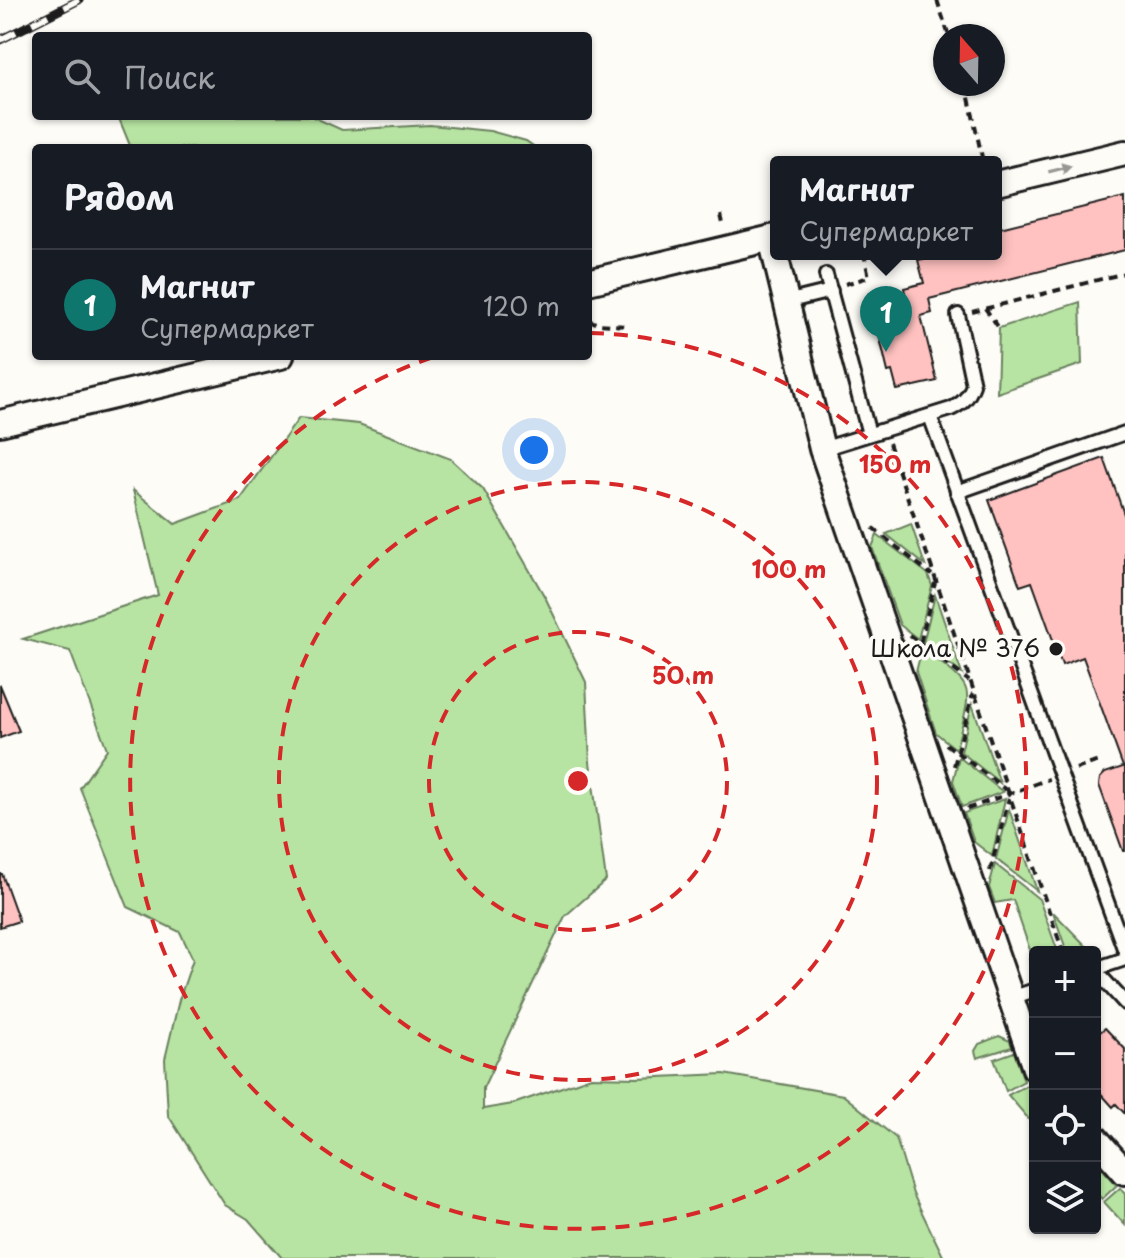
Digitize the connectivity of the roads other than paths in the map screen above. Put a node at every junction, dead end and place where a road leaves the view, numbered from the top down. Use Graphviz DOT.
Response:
graph roads {
  1 [pos="1125,153"];
  2 [pos="1002,183"];
  3 [pos="770,239"];
  4 [pos="778,260"];
  5 [pos="826,275"];
  6 [pos="592,281"];
  7 [pos="831,291"];
  8 [pos="786,302"];
  9 [pos="958,315"];
  10 [pos="264,360"];
  11 [pos="930,416"];
  12 [pos="0,423"];
  13 [pos="1125,433"];
  14 [pos="869,434"];
  15 [pos="822,449"];
  16 [pos="957,492"];
  17 [pos="1125,951"];
  18 [pos="1125,959"];
  19 [pos="1101,967"];
  20 [pos="1101,976"];
  21 [pos="1029,992"];
  22 [pos="1011,998"];
  23 [pos="1125,1003"];
  24 [pos="1029,1050"];
  25 [pos="1101,1145"];
  26 [pos="1125,1172"];
  2 -- 1 [label="street, one-way"];
  3 -- 6 [label="street"];
  4 -- 8 [label="street"];
  5 -- 7 [label="lane"];
  7 -- 8 [label="lane"];
  7 -- 14 [label="lane"];
  8 -- 15 [label="street"];
  9 -- 11 [label="lane"];
  10 -- 12 [label="street"];
  11 -- 14 [label="lane"];
  11 -- 16 [label="lane"];
  13 -- 16 [label="lane"];
  14 -- 15 [label="lane"];
  15 -- 22 [label="street"];
  16 -- 17 [label="lane"];
  18 -- 19 [label="lane"];
  20 -- 23 [label="lane"];
  21 -- 22 [label="lane"];
  22 -- 24 [label="street"];
  25 -- 26 [label="street"];
}
